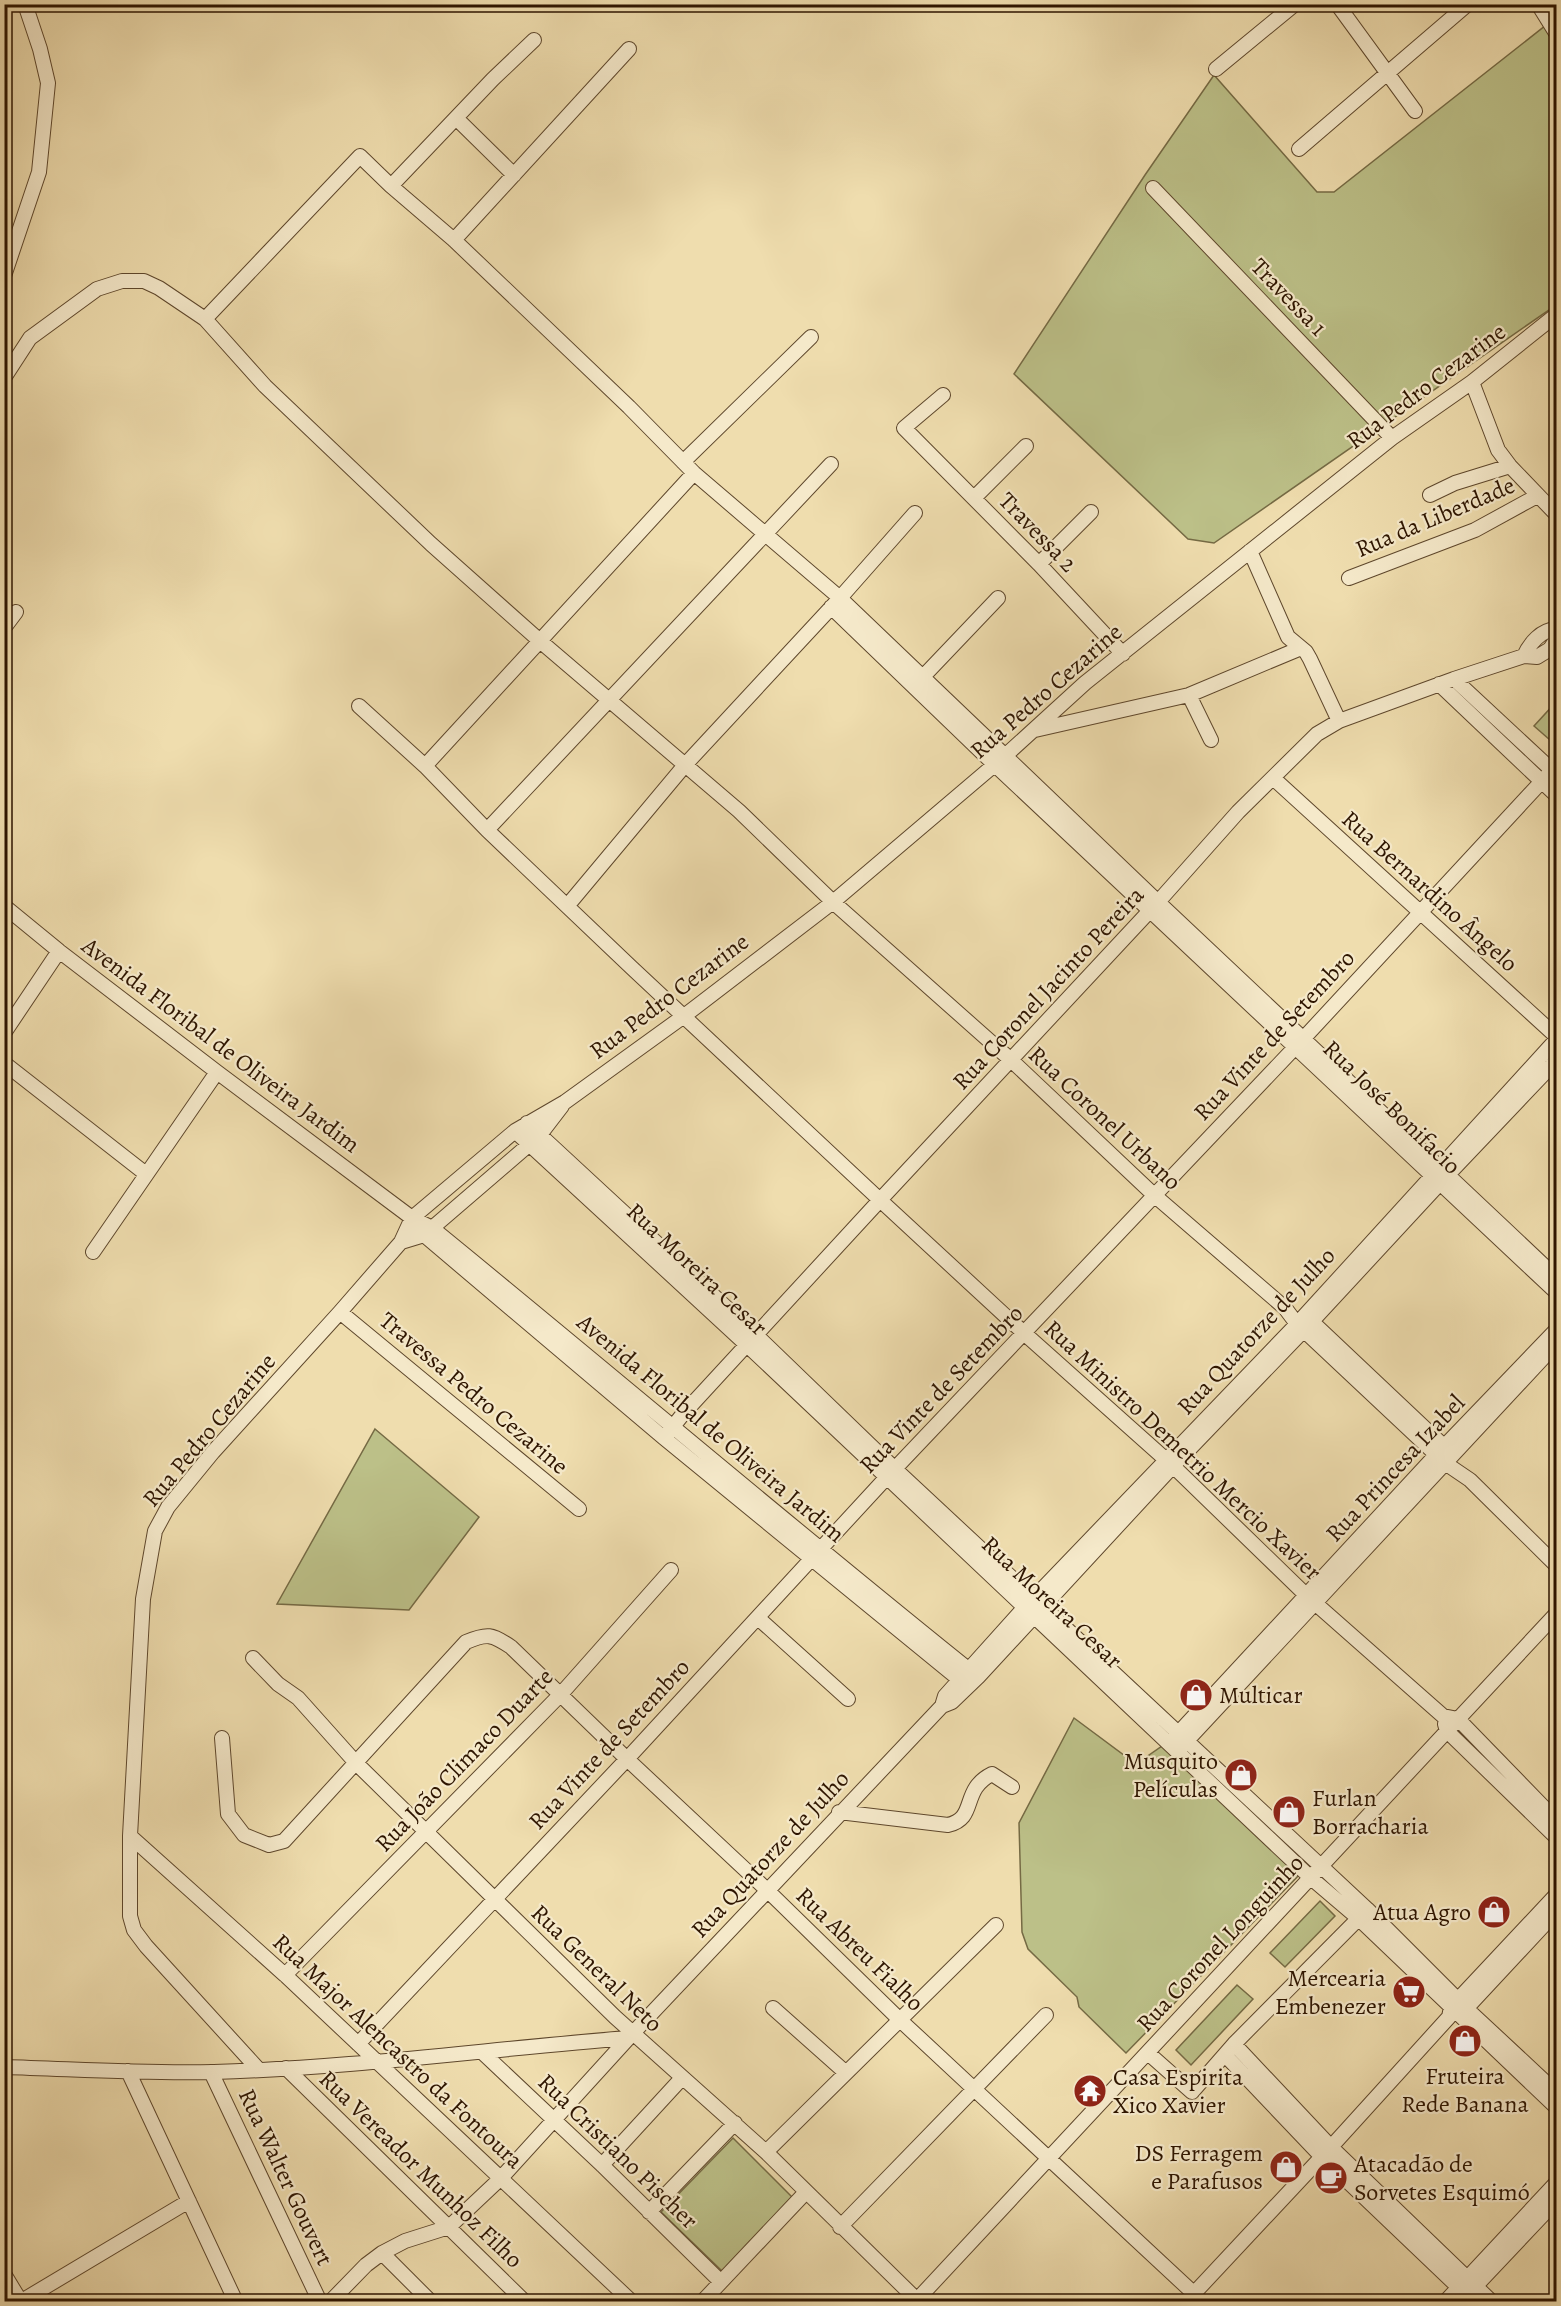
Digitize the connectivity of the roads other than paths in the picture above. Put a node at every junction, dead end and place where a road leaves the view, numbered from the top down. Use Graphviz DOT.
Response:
graph roads {
  1 [pos="25,4"];
  2 [pos="1295,4"];
  3 [pos="1337,4"];
  4 [pos="1468,4"];
  5 [pos="1538,4"];
  6 [pos="1554,24"];
  7 [pos="534,40"];
  8 [pos="630,49"];
  9 [pos="1216,69"];
  10 [pos="1387,74"];
  11 [pos="1415,111"];
  12 [pos="456,118"];
  13 [pos="1299,149"];
  14 [pos="514,175"];
  15 [pos="391,186"];
  16 [pos="1153,188"];
  17 [pos="454,240"];
  18 [pos="4,276"];
  19 [pos="1557,315"];
  20 [pos="205,319"];
  21 [pos="812,337"];
  22 [pos="9,364"];
  23 [pos="1472,382"];
  24 [pos="943,395"];
  25 [pos="1392,438"];
  26 [pos="1026,446"];
  27 [pos="683,462"];
  28 [pos="831,464"];
  29 [pos="1510,466"];
  30 [pos="694,473"];
  31 [pos="1430,495"];
  32 [pos="1538,496"];
  33 [pos="974,498"];
  34 [pos="1091,512"];
  35 [pos="915,513"];
  36 [pos="1557,514"];
  37 [pos="764,534"];
  38 [pos="1250,551"];
  39 [pos="1039,564"];
  40 [pos="1350,578"];
  41 [pos="998,598"];
  42 [pos="836,602"];
  43 [pos="16,612"];
  44 [pos="4,628"];
  45 [pos="1557,629"];
  46 [pos="1557,640"];
  47 [pos="540,641"];
  48 [pos="1301,648"];
  49 [pos="1122,654"];
  50 [pos="1524,656"];
  51 [pos="1454,678"];
  52 [pos="918,682"];
  53 [pos="1439,684"];
  54 [pos="1189,695"];
  55 [pos="609,700"];
  56 [pos="359,706"];
  57 [pos="1339,721"];
  58 [pos="1033,730"];
  59 [pos="1211,740"];
  60 [pos="1006,755"];
  61 [pos="685,765"];
  62 [pos="995,765"];
  63 [pos="425,766"];
  64 [pos="1555,770"];
  65 [pos="1273,778"];
  66 [pos="1541,781"];
  67 [pos="1557,795"];
  68 [pos="487,830"];
  69 [pos="833,902"];
  70 [pos="568,905"];
  71 [pos="4,906"];
  72 [pos="1154,906"];
  73 [pos="1421,912"];
  74 [pos="59,951"];
  75 [pos="684,1016"];
  76 [pos="4,1033"];
  77 [pos="1557,1038"];
  78 [pos="1300,1042"];
  79 [pos="1011,1060"];
  80 [pos="1557,1061"];
  81 [pos="4,1063"];
  82 [pos="217,1072"];
  83 [pos="1525,1084"];
  84 [pos="565,1102"];
  85 [pos="521,1127"];
  86 [pos="535,1141"];
  87 [pos="467,1171"];
  88 [pos="146,1174"];
  89 [pos="1440,1175"];
  90 [pos="482,1186"];
  91 [pos="1154,1195"];
  92 [pos="880,1200"];
  93 [pos="412,1218"];
  94 [pos="428,1232"];
  95 [pos="401,1242"];
  96 [pos="93,1252"];
  97 [pos="1557,1277"];
  98 [pos="1557,1292"];
  99 [pos="340,1312"];
  100 [pos="1304,1323"];
  101 [pos="1557,1330"];
  102 [pos="1025,1334"];
  103 [pos="751,1340"];
  104 [pos="1557,1344"];
  105 [pos="674,1426"];
  106 [pos="664,1438"];
  107 [pos="1445,1455"];
  108 [pos="1169,1463"];
  109 [pos="891,1474"];
  110 [pos="729,1483"];
  111 [pos="579,1509"];
  112 [pos="817,1555"];
  113 [pos="1557,1565"];
  114 [pos="671,1570"];
  115 [pos="1310,1600"];
  116 [pos="1034,1607"];
  117 [pos="1557,1614"];
  118 [pos="758,1618"];
  119 [pos="253,1658"];
  120 [pos="969,1678"];
  121 [pos="561,1694"];
  122 [pos="848,1699"];
  123 [pos="1443,1716"];
  124 [pos="1458,1719"];
  125 [pos="1448,1731"];
  126 [pos="222,1738"];
  127 [pos="1178,1742"];
  128 [pos="627,1759"];
  129 [pos="357,1764"];
  130 [pos="1012,1787"];
  131 [pos="839,1812"];
  132 [pos="1557,1820"];
  133 [pos="425,1833"];
  134 [pos="130,1836"];
  135 [pos="1557,1837"];
  136 [pos="1322,1866"];
  137 [pos="1311,1878"];
  138 [pos="767,1890"];
  139 [pos="1557,1895"];
  140 [pos="493,1900"];
  141 [pos="1557,1912"];
  142 [pos="1363,1914"];
  143 [pos="996,1924"];
  144 [pos="285,1976"];
  145 [pos="773,2008"];
  146 [pos="1457,2009"];
  147 [pos="1046,2015"];
  148 [pos="900,2020"];
  149 [pos="630,2036"];
  150 [pos="358,2044"];
  151 [pos="1230,2050"];
  152 [pos="483,2053"];
  153 [pos="1148,2053"];
  154 [pos="378,2063"];
  155 [pos="4,2067"];
  156 [pos="286,2068"];
  157 [pos="259,2070"];
  158 [pos="128,2071"];
  159 [pos="211,2072"];
  160 [pos="844,2072"];
  161 [pos="682,2078"];
  162 [pos="973,2089"];
  163 [pos="1557,2092"];
  164 [pos="1557,2108"];
  165 [pos="554,2120"];
  166 [pos="735,2123"];
  167 [pos="766,2152"];
  168 [pos="1327,2152"];
  169 [pos="1050,2158"];
  170 [pos="602,2165"];
  171 [pos="501,2178"];
  172 [pos="1557,2183"];
  173 [pos="806,2192"];
  174 [pos="189,2201"];
  175 [pos="1557,2201"];
  176 [pos="649,2212"];
  177 [pos="1537,2213"];
  178 [pos="840,2226"];
  179 [pos="449,2227"];
  180 [pos="382,2253"];
  181 [pos="4,2274"];
  182 [pos="721,2282"];
  183 [pos="1467,2292"];
  184 [pos="1194,2299"];
  185 [pos="20,2301"];
  186 [pos="236,2301"];
  187 [pos="320,2301"];
  188 [pos="330,2301"];
  189 [pos="429,2301"];
  190 [pos="525,2301"];
  191 [pos="633,2301"];
  192 [pos="702,2301"];
  193 [pos="917,2301"];
  194 [pos="1445,2301"];
  195 [pos="1492,2301"];
  1 -- 18 [label="street"];
  2 -- 9 [label="street"];
  3 -- 10 [label="street"];
  4 -- 10 [label="street"];
  5 -- 6 [label="street"];
  7 -- 12 [label="street"];
  8 -- 14 [label="street"];
  10 -- 11 [label="street"];
  10 -- 13 [label="street"];
  12 -- 14 [label="street"];
  12 -- 15 [label="street"];
  14 -- 17 [label="street"];
  15 -- 17 [label="street, Rua José Bonifacio"];
  15 -- 20 [label="street, Rua José Bonifacio"];
  16 -- 25 [label="street, Travessa 1"];
  17 -- 27 [label="street, Rua José Bonifacio"];
  19 -- 23 [label="street, Rua Pedro Cezarine"];
  20 -- 22 [label="street, Rua Coronel Urbano"];
  20 -- 47 [label="street, Rua Coronel Urbano"];
  21 -- 27 [label="street"];
  23 -- 25 [label="street, Rua Pedro Cezarine"];
  23 -- 29 [label="street"];
  24 -- 33 [label="street, Travessa 2"];
  25 -- 38 [label="street, Rua Pedro Cezarine"];
  26 -- 33 [label="street"];
  27 -- 30 [label="street, Rua José Bonifacio"];
  28 -- 37 [label="street"];
  29 -- 31 [label="street"];
  29 -- 32 [label="street"];
  30 -- 37 [label="street, Rua José Bonifacio"];
  30 -- 47 [label="street"];
  32 -- 36 [label="street"];
  32 -- 40 [label="street, Rua da Liberdade"];
  33 -- 39 [label="street, Travessa 2"];
  34 -- 39 [label="street"];
  35 -- 42 [label="street"];
  37 -- 42 [label="street, Rua José Bonifacio"];
  37 -- 55 [label="street"];
  38 -- 48 [label="street"];
  38 -- 49 [label="street, Rua Pedro Cezarine"];
  39 -- 49 [label="street, Travessa 2"];
  41 -- 52 [label="street"];
  42 -- 52 [label="street, Rua José Bonifacio"];
  42 -- 61 [label="street"];
  43 -- 44 [label="street"];
  45 -- 50 [label="street"];
  46 -- 50 [label="street, Rua Coronel Jacinto Pereira"];
  47 -- 55 [label="street, Rua Coronel Urbano"];
  47 -- 63 [label="street"];
  48 -- 54 [label="street"];
  48 -- 57 [label="street"];
  49 -- 58 [label="street, Rua Pedro Cezarine"];
  50 -- 51 [label="street, Rua Coronel Jacinto Pereira"];
  51 -- 53 [label="street, Rua Coronel Jacinto Pereira"];
  51 -- 64 [label="street"];
  52 -- 60 [label="street, Rua José Bonifacio"];
  52 -- 62 [label="street, Rua José Bonifacio"];
  53 -- 57 [label="street, Rua Coronel Jacinto Pereira"];
  53 -- 66 [label="street"];
  54 -- 58 [label="street"];
  54 -- 59 [label="street"];
  55 -- 61 [label="street, Rua Coronel Urbano"];
  55 -- 68 [label="street"];
  56 -- 63 [label="street, Rua Ministro Demetrio Mercio Xavier"];
  57 -- 65 [label="street, Rua Coronel Jacinto Pereira"];
  58 -- 60 [label="street, Rua Pedro Cezarine"];
  60 -- 62 [label="street, Rua Pedro Cezarine"];
  60 -- 72 [label="street, Rua José Bonifacio"];
  61 -- 69 [label="street, Rua Coronel Urbano"];
  61 -- 70 [label="street"];
  62 -- 69 [label="street, Rua Pedro Cezarine"];
  62 -- 72 [label="street, Rua José Bonifacio"];
  63 -- 68 [label="street, Rua Ministro Demetrio Mercio Xavier"];
  64 -- 66 [label="street, Rua Vinte de Setembro"];
  65 -- 72 [label="street, Rua Coronel Jacinto Pereira"];
  65 -- 73 [label="street, Rua Bernardino Ângelo"];
  66 -- 67 [label="street"];
  66 -- 73 [label="street, Rua Vinte de Setembro"];
  68 -- 70 [label="street, Rua Ministro Demetrio Mercio Xavier"];
  69 -- 75 [label="street, Rua Pedro Cezarine"];
  69 -- 79 [label="street, Rua Coronel Urbano"];
  70 -- 75 [label="street, Rua Ministro Demetrio Mercio Xavier"];
  71 -- 74 [label="street, Avenida Floribal de Oliveira Jardim"];
  72 -- 78 [label="street, Rua José Bonifacio"];
  72 -- 79 [label="street, Rua Coronel Jacinto Pereira"];
  73 -- 77 [label="street, Rua Bernardino Ângelo"];
  73 -- 78 [label="street, Rua Vinte de Setembro"];
  74 -- 76 [label="street"];
  74 -- 82 [label="street, Avenida Floribal de Oliveira Jardim"];
  75 -- 84 [label="street, Rua Pedro Cezarine"];
  75 -- 92 [label="street, Rua Ministro Demetrio Mercio Xavier"];
  77 -- 83 [label="street, Rua Quatorze de Julho"];
  78 -- 89 [label="street, Rua José Bonifacio"];
  78 -- 91 [label="street, Rua Vinte de Setembro"];
  79 -- 91 [label="street, Rua Coronel Urbano"];
  79 -- 92 [label="street, Rua Coronel Jacinto Pereira"];
  80 -- 83 [label="street, Rua Quatorze de Julho"];
  81 -- 88 [label="street"];
  82 -- 88 [label="street"];
  82 -- 93 [label="street, Avenida Floribal de Oliveira Jardim"];
  83 -- 89 [label="street, Rua Quatorze de Julho"];
  84 -- 85 [label="street, Rua Pedro Cezarine"];
  84 -- 86 [label="street, Rua Pedro Cezarine"];
  85 -- 86 [label="street, Rua Moreira Cesar"];
  85 -- 87 [label="street, Rua Pedro Cezarine"];
  86 -- 90 [label="street, Rua Pedro Cezarine"];
  86 -- 103 [label="street, Rua Moreira Cesar"];
  87 -- 90 [label="street"];
  87 -- 93 [label="street, Rua Pedro Cezarine"];
  88 -- 96 [label="street"];
  89 -- 97 [label="street, Rua José Bonifacio"];
  89 -- 98 [label="street, Rua José Bonifacio"];
  89 -- 100 [label="street, Rua Quatorze de Julho"];
  90 -- 94 [label="street, Rua Pedro Cezarine"];
  91 -- 100 [label="street, Rua Coronel Urbano"];
  91 -- 102 [label="street, Rua Vinte de Setembro"];
  92 -- 102 [label="street, Rua Ministro Demetrio Mercio Xavier"];
  92 -- 103 [label="street, Rua Coronel Jacinto Pereira"];
  93 -- 94 [label="street, Avenida Floribal de Oliveira Jardim"];
  93 -- 95 [label="street"];
  94 -- 95 [label="street, Rua Pedro Cezarine"];
  94 -- 105 [label="street, Avenida Floribal de Oliveira Jardim"];
  94 -- 106 [label="street, Avenida Floribal de Oliveira Jardim"];
  95 -- 99 [label="street, Rua Pedro Cezarine"];
  99 -- 111 [label="street, Travessa Pedro Cezarine"];
  99 -- 134 [label="street, Rua Pedro Cezarine"];
  100 -- 107 [label="street, Rua Coronel Urbano"];
  100 -- 108 [label="street, Rua Quatorze de Julho"];
  101 -- 107 [label="street, Rua Princesa Izabel"];
  102 -- 108 [label="street, Rua Ministro Demetrio Mercio Xavier"];
  102 -- 109 [label="street, Rua Vinte de Setembro"];
  103 -- 105 [label="street, Rua Coronel Jacinto Pereira"];
  103 -- 109 [label="street, Rua Moreira Cesar"];
  104 -- 107 [label="street, Rua Princesa Izabel"];
  105 -- 106 [label="street, Rua Coronel Jacinto Pereira"];
  105 -- 110 [label="street, Avenida Floribal de Oliveira Jardim"];
  106 -- 110 [label="street, Avenida Floribal de Oliveira Jardim"];
  107 -- 113 [label="street, Rua Coronel Urbano"];
  107 -- 115 [label="street, Rua Princesa Izabel"];
  108 -- 115 [label="street, Rua Ministro Demetrio Mercio Xavier"];
  108 -- 116 [label="street, Rua Quatorze de Julho"];
  109 -- 112 [label="street, Rua Vinte de Setembro"];
  109 -- 116 [label="street, Rua Moreira Cesar"];
  110 -- 112 [label="street, Avenida Floribal de Oliveira Jardim"];
  112 -- 118 [label="street, Rua Vinte de Setembro"];
  112 -- 120 [label="street, Avenida Floribal de Oliveira Jardim"];
  114 -- 121 [label="street, Rua João Climaco Duarte"];
  115 -- 123 [label="street, Rua Ministro Demetrio Mercio Xavier"];
  115 -- 127 [label="street, Rua Princesa Izabel"];
  116 -- 120 [label="street, Rua Quatorze de Julho"];
  116 -- 127 [label="street, Rua Moreira Cesar"];
  117 -- 124 [label="street, Rua Coronel Longuinho"];
  118 -- 122 [label="street"];
  118 -- 128 [label="street, Rua Vinte de Setembro"];
  119 -- 129 [label="street, Rua General Neto"];
  120 -- 131 [label="street, Rua Quatorze de Julho"];
  121 -- 128 [label="street, Rua Abreu Fialho"];
  121 -- 129 [label="street, Rua Abreu Fialho"];
  121 -- 133 [label="street, Rua João Climaco Duarte"];
  123 -- 124 [label="street, Rua Ministro Demetrio Mercio Xavier"];
  123 -- 125 [label="street"];
  124 -- 125 [label="street, Rua Coronel Longuinho"];
  124 -- 132 [label="street"];
  125 -- 135 [label="street"];
  125 -- 136 [label="street, Rua Coronel Longuinho"];
  126 -- 129 [label="street"];
  127 -- 136 [label="street, Rua Moreira Cesar"];
  127 -- 137 [label="street, Rua Moreira Cesar"];
  128 -- 138 [label="street, Rua Abreu Fialho"];
  128 -- 140 [label="street, Rua Vinte de Setembro"];
  129 -- 133 [label="street, Rua General Neto"];
  130 -- 131 [label="street"];
  131 -- 138 [label="street, Rua Quatorze de Julho"];
  133 -- 140 [label="street, Rua General Neto"];
  133 -- 144 [label="street, Rua João Climaco Duarte"];
  134 -- 144 [label="street, Rua Major Alencastro da Fontoura"];
  134 -- 157 [label="street, Rua Pedro Cezarine"];
  136 -- 137 [label="street, Rua Coronel Longuinho"];
  136 -- 142 [label="street, Rua Moreira Cesar"];
  137 -- 142 [label="street, Rua Moreira Cesar"];
  137 -- 153 [label="street, Rua Coronel Longuinho"];
  138 -- 148 [label="street, Rua Abreu Fialho"];
  138 -- 149 [label="street, Rua Quatorze de Julho"];
  139 -- 146 [label="street"];
  140 -- 149 [label="street, Rua General Neto"];
  140 -- 150 [label="street, Rua Vinte de Setembro"];
  141 -- 146 [label="street"];
  142 -- 146 [label="street, Rua Moreira Cesar"];
  142 -- 151 [label="street"];
  143 -- 148 [label="street"];
  144 -- 150 [label="street, Rua Major Alencastro da Fontoura"];
  145 -- 160 [label="street"];
  146 -- 163 [label="street, Rua Moreira Cesar"];
  146 -- 164 [label="street, Rua Moreira Cesar"];
  146 -- 168 [label="street"];
  147 -- 162 [label="street"];
  148 -- 160 [label="street"];
  148 -- 162 [label="street, Rua Abreu Fialho"];
  149 -- 152 [label="street"];
  149 -- 161 [label="street, Rua General Neto"];
  149 -- 165 [label="street, Rua Quatorze de Julho"];
  150 -- 154 [label="street, Rua Major Alencastro da Fontoura"];
  151 -- 153 [label="street"];
  151 -- 168 [label="street"];
  152 -- 154 [label="street"];
  152 -- 165 [label="street, Rua Cristiano Pischer"];
  153 -- 169 [label="street, Rua Coronel Longuinho"];
  154 -- 156 [label="street"];
  154 -- 171 [label="street, Rua Major Alencastro da Fontoura"];
  155 -- 158 [label="street"];
  156 -- 157 [label="street"];
  156 -- 179 [label="street, Rua Vereador Munhoz Filho"];
  157 -- 159 [label="street"];
  158 -- 159 [label="street"];
  158 -- 174 [label="street"];
  159 -- 187 [label="street, Rua Walter Gouvert"];
  160 -- 167 [label="street"];
  161 -- 166 [label="street, Rua General Neto"];
  161 -- 170 [label="street"];
  162 -- 169 [label="street, Rua Abreu Fialho"];
  162 -- 178 [label="street"];
  165 -- 170 [label="street, Rua Cristiano Pischer"];
  165 -- 171 [label="street, Rua Quatorze de Julho"];
  166 -- 167 [label="street, Rua General Neto"];
  166 -- 176 [label="street"];
  167 -- 173 [label="street, Rua General Neto"];
  168 -- 183 [label="street"];
  168 -- 184 [label="street"];
  169 -- 184 [label="street, Rua Abreu Fialho"];
  169 -- 193 [label="street, Rua Coronel Longuinho"];
  170 -- 176 [label="street, Rua Cristiano Pischer"];
  171 -- 179 [label="street, Rua Quatorze de Julho"];
  171 -- 191 [label="street, Rua Major Alencastro da Fontoura"];
  172 -- 177 [label="street"];
  173 -- 178 [label="street, Rua General Neto"];
  173 -- 182 [label="street"];
  174 -- 185 [label="street"];
  174 -- 186 [label="street"];
  175 -- 177 [label="street"];
  176 -- 182 [label="street, Rua Cristiano Pischer"];
  177 -- 183 [label="street"];
  178 -- 193 [label="street, Rua General Neto"];
  179 -- 180 [label="street"];
  179 -- 190 [label="street, Rua Vereador Munhoz Filho"];
  180 -- 188 [label="street"];
  180 -- 189 [label="street"];
  181 -- 185 [label="street"];
  182 -- 192 [label="street"];
  183 -- 194 [label="street"];
  183 -- 195 [label="street"];
}
